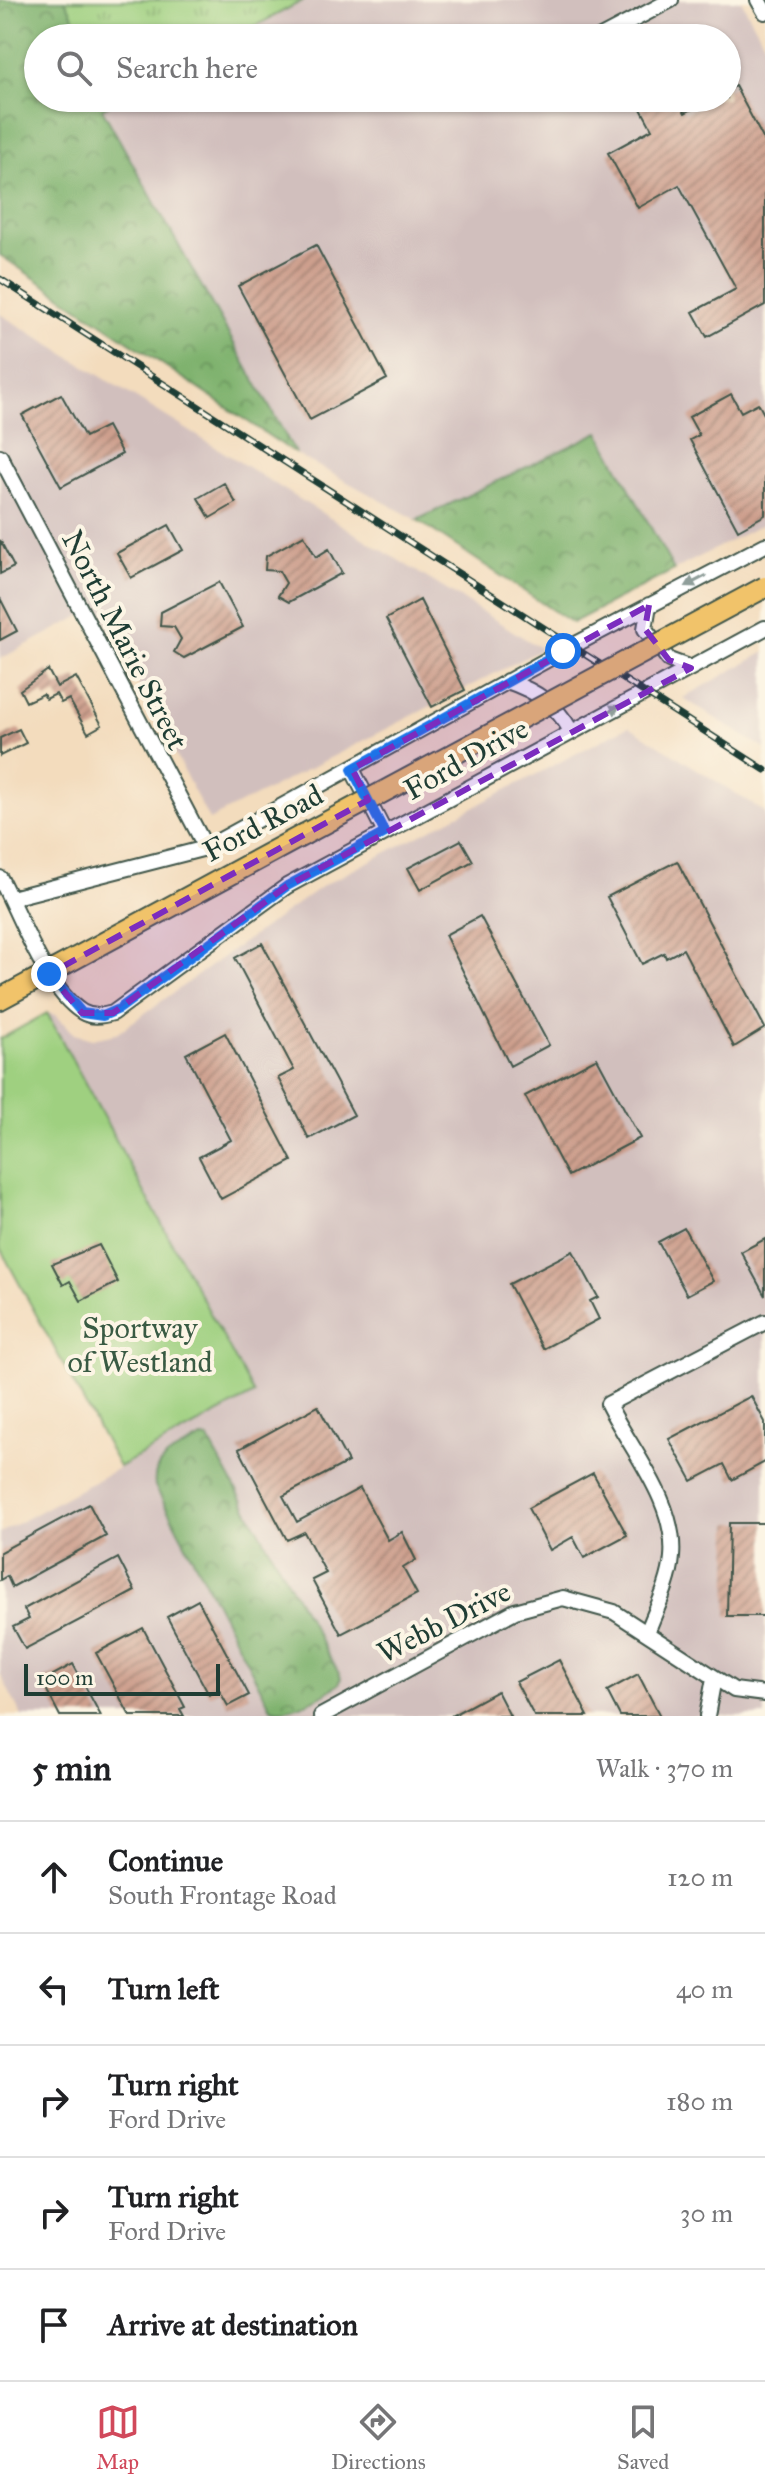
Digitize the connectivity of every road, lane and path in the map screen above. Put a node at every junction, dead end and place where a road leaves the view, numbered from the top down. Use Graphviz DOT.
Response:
graph roads {
  1 [pos="671,0"];
  2 [pos="758,0"];
  3 [pos="765,12"];
  4 [pos="626,24"];
  5 [pos="0,456"];
  6 [pos="765,545"];
  7 [pos="765,587"];
  8 [pos="649,605"];
  9 [pos="765,628"];
  10 [pos="691,668"];
  11 [pos="507,681"];
  12 [pos="571,731"];
  13 [pos="352,769"];
  14 [pos="385,833"];
  15 [pos="206,848"];
  16 [pos="0,878"];
  17 [pos="11,898"];
  18 [pos="49,974"];
  19 [pos="0,999"];
  20 [pos="765,1322"];
  21 [pos="647,1633"];
  22 [pos="714,1678"];
  23 [pos="765,1694"];
  24 [pos="321,1716"];
  25 [pos="707,1716"];
  1 -- 4 [label="street"];
  2 -- 3 [label="street"];
  5 -- 15 [label="street, North Marie Street"];
  6 -- 8 [label="street, one-way"];
  7 -- 18 [label="main road, Ford Road, bridge"];
  8 -- 10 [label="street"];
  8 -- 11 [label="street"];
  9 -- 10 [label="street, Ford Drive"];
  12 -- 10 [label="street, Ford Drive, one-way"];
  11 -- 12 [label="street"];
  11 -- 13 [label="street"];
  12 -- 14 [label="street, Ford Drive"];
  13 -- 14 [label="street"];
  13 -- 15 [label="street"];
  14 -- 18 [label="street, Ford Drive"];
  15 -- 17 [label="street"];
  16 -- 17 [label="street, Ford Drive"];
  17 -- 18 [label="street, Ford Drive"];
  18 -- 19 [label="main road, Ford Road"];
  20 -- 21 [label="street"];
  21 -- 22 [label="street, Webb Drive"];
  21 -- 24 [label="street, Webb Drive"];
  22 -- 23 [label="street, Webb Drive"];
  22 -- 25 [label="street"];
}
